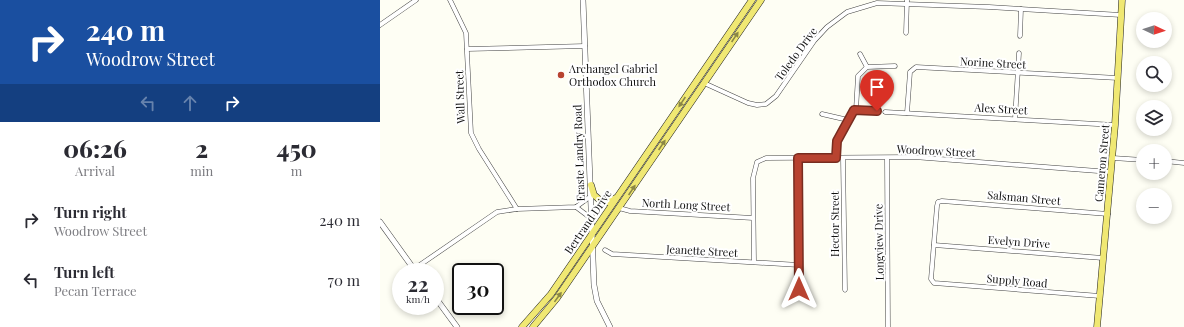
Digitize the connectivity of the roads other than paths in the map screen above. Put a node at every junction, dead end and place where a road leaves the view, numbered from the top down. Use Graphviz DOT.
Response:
graph roads {
  1 [pos="416,0"];
  2 [pos="450,0"];
  3 [pos="584,0"];
  4 [pos="752,0"];
  5 [pos="761,0"];
  6 [pos="1122,0"];
  7 [pos="907,2"];
  8 [pos="1021,9"];
  9 [pos="1121,15"];
  10 [pos="380,25"];
  11 [pos="906,33"];
  12 [pos="1020,36"];
  13 [pos="585,46"];
  14 [pos="467,49"];
  15 [pos="1019,53"];
  16 [pos="860,54"];
  17 [pos="895,66"];
  18 [pos="867,67"];
  19 [pos="1018,73"];
  20 [pos="1118,78"];
  21 [pos="704,83"];
  22 [pos="856,110"];
  23 [pos="877,111"];
  24 [pos="885,112"];
  25 [pos="907,113"];
  26 [pos="822,114"];
  27 [pos="1014,119"];
  28 [pos="848,120"];
  29 [pos="667,124"];
  30 [pos="1115,125"];
  31 [pos="672,130"];
  32 [pos="798,158"];
  33 [pos="836,158"];
  34 [pos="844,158"];
  35 [pos="887,158"];
  36 [pos="1113,158"];
  37 [pos="1136,160"];
  38 [pos="1172,162"];
  39 [pos="1184,163"];
  40 [pos="1111,172"];
  41 [pos="591,185"];
  42 [pos="591,196"];
  43 [pos="617,197"];
  44 [pos="576,207"];
  45 [pos="619,208"];
  46 [pos="517,209"];
  47 [pos="1108,214"];
  48 [pos="753,218"];
  49 [pos="592,219"];
  50 [pos="380,222"];
  51 [pos="593,234"];
  52 [pos="934,245"];
  53 [pos="593,246"];
  54 [pos="605,250"];
  55 [pos="1103,258"];
  56 [pos="754,262"];
  57 [pos="410,263"];
  58 [pos="425,263"];
  59 [pos="799,265"];
  60 [pos="799,289"];
  61 [pos="845,290"];
  62 [pos="1100,296"];
  63 [pos="444,309"];
  64 [pos="544,315"];
  65 [pos="457,327"];
  66 [pos="522,327"];
  67 [pos="533,327"];
  68 [pos="542,327"];
  69 [pos="610,327"];
  70 [pos="888,327"];
  71 [pos="1097,327"];
  1 -- 10 [label="street"];
  2 -- 14 [label="street, Wall Street"];
  3 -- 13 [label="street, Eraste Landry Road"];
  4 -- 29 [label="main road, Bertrand Drive, one-way"];
  21 -- 5 [label="main road, Bertrand Drive, one-way"];
  6 -- 9 [label="main road, Cameron Street"];
  7 -- 8 [label="street, Toledo Drive"];
  7 -- 11 [label="street"];
  7 -- 21 [label="street, Toledo Drive"];
  8 -- 9 [label="street, Toledo Drive"];
  8 -- 12 [label="street"];
  9 -- 20 [label="main road, Cameron Street"];
  13 -- 14 [label="street"];
  13 -- 41 [label="street, Eraste Landry Road"];
  14 -- 46 [label="street, Wall Street"];
  15 -- 19 [label="street"];
  16 -- 18 [label="street"];
  17 -- 18 [label="street"];
  18 -- 22 [label="street"];
  19 -- 20 [label="street, Norine Street"];
  19 -- 25 [label="street, Norine Street"];
  19 -- 27 [label="street"];
  20 -- 30 [label="main road, Cameron Street"];
  21 -- 31 [label="main road, Bertrand Drive"];
  22 -- 23 [label="street"];
  22 -- 28 [label="street"];
  24 -- 25 [label="street, Alex Street"];
  25 -- 27 [label="street, Alex Street"];
  26 -- 28 [label="street"];
  27 -- 30 [label="street, Alex Street"];
  28 -- 33 [label="street"];
  29 -- 31 [label="street"];
  29 -- 43 [label="main road, Bertrand Drive"];
  30 -- 36 [label="main road, Cameron Street"];
  45 -- 31 [label="main road, Bertrand Drive, one-way"];
  32 -- 33 [label="street, Woodrow Street"];
  32 -- 48 [label="street, Woodrow Street"];
  32 -- 59 [label="street"];
  33 -- 34 [label="street, Woodrow Street"];
  34 -- 35 [label="street, Woodrow Street"];
  34 -- 61 [label="street, Hector Street"];
  35 -- 40 [label="street, Woodrow Street"];
  35 -- 70 [label="street, Longview Drive"];
  36 -- 37 [label="street"];
  36 -- 40 [label="main road, Cameron Street"];
  38 -- 39 [label="street"];
  40 -- 47 [label="main road, Cameron Street"];
  41 -- 42 [label="street, Eraste Landry Road"];
  41 -- 43 [label="main road"];
  42 -- 44 [label="street"];
  42 -- 49 [label="street, Eraste Landry Road"];
  43 -- 51 [label="main road, Bertrand Drive"];
  44 -- 46 [label="street"];
  44 -- 49 [label="street"];
  45 -- 48 [label="street, North Long Street"];
  45 -- 53 [label="main road, Bertrand Drive"];
  46 -- 58 [label="street"];
  47 -- 52 [label="street, Salsman Street"];
  47 -- 55 [label="main road, Cameron Street"];
  48 -- 56 [label="street"];
  49 -- 51 [label="street, Eraste Landry Road"];
  50 -- 57 [label="street"];
  51 -- 53 [label="street, Eraste Landry Road"];
  51 -- 66 [label="main road, Bertrand Drive"];
  52 -- 55 [label="street, Evelyn Drive"];
  52 -- 62 [label="street, Supply Road"];
  64 -- 53 [label="main road, Bertrand Drive, one-way"];
  53 -- 69 [label="street, Eraste Landry Road"];
  54 -- 56 [label="street, Jeanette Street"];
  55 -- 62 [label="main road, Cameron Street"];
  56 -- 59 [label="street, Jeanette Street"];
  59 -- 60 [label="street"];
  62 -- 71 [label="main road, Cameron Street"];
  63 -- 65 [label="street"];
  64 -- 67 [label="main road, Bertrand Drive"];
  64 -- 68 [label="main road"];
}
